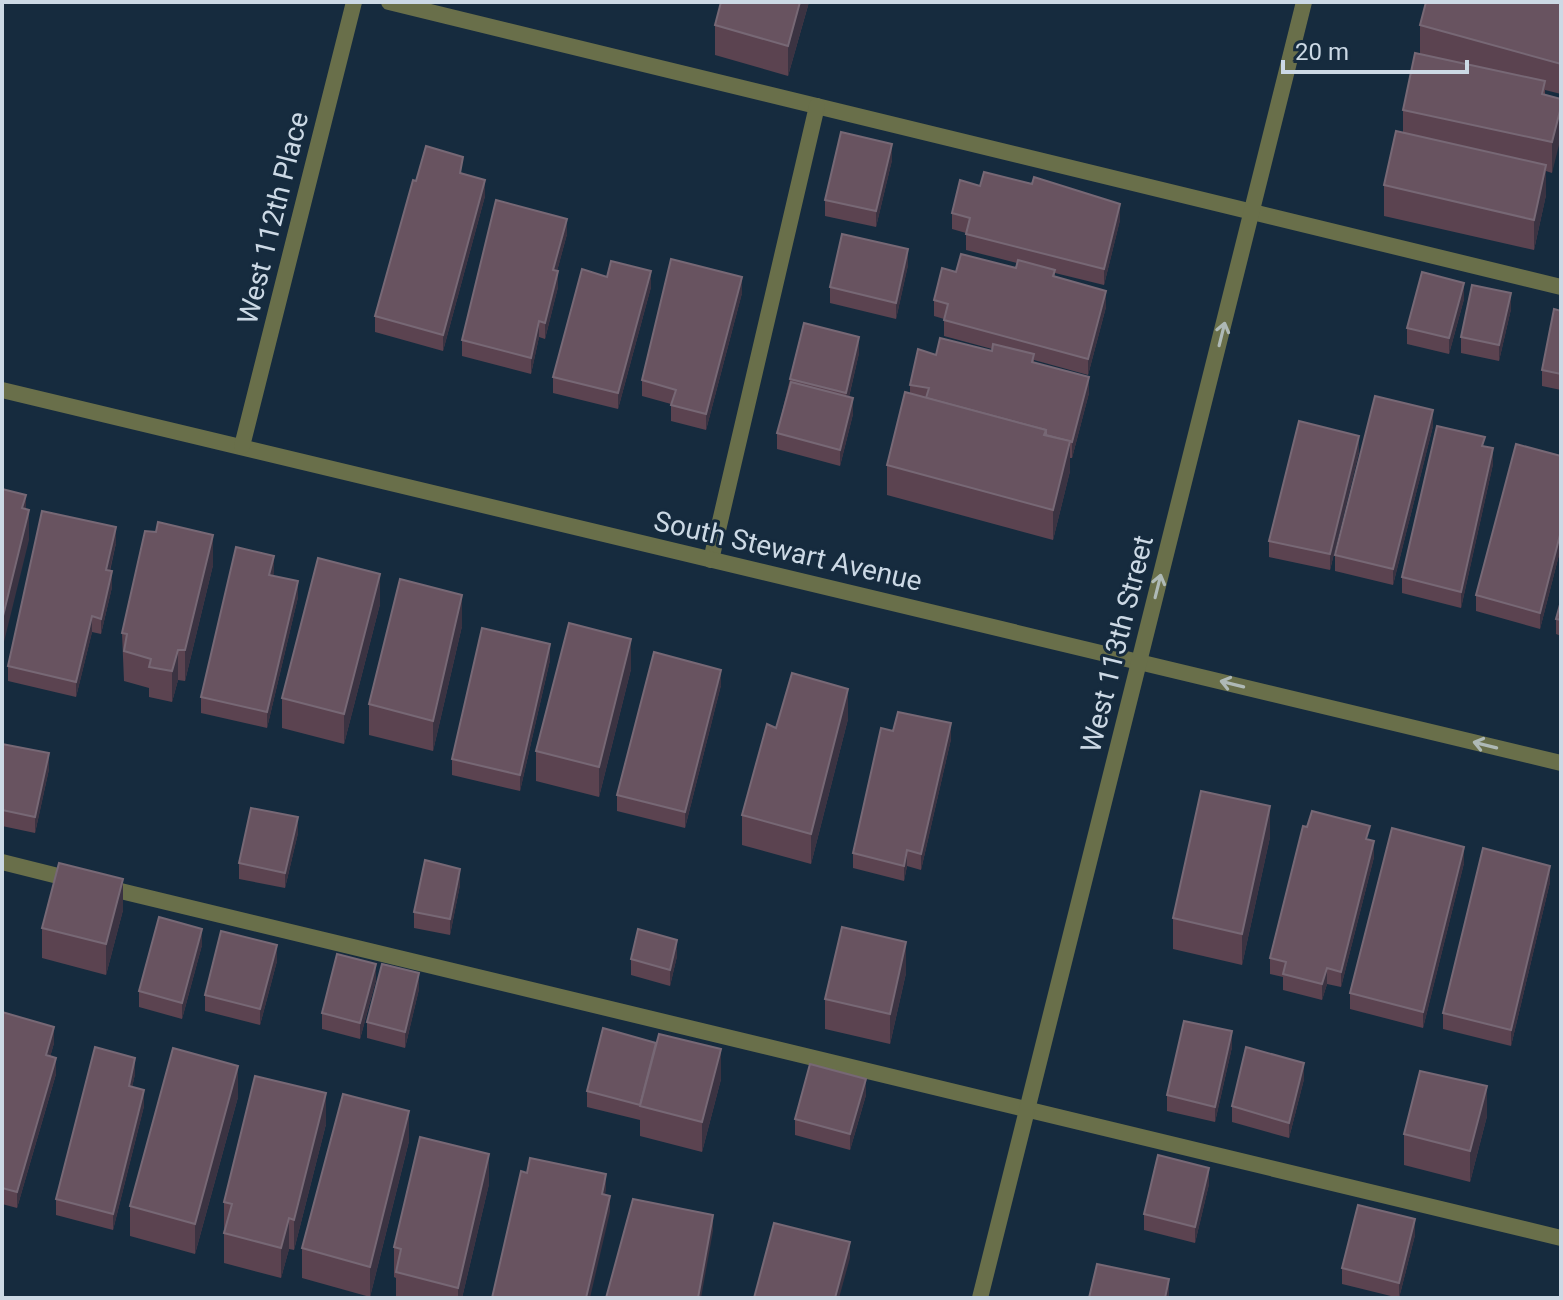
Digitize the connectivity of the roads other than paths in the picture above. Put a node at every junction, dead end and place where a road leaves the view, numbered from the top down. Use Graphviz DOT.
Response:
graph roads {
  1 [pos="354,2"];
  2 [pos="389,2"];
  3 [pos="1304,2"];
  4 [pos="817,106"];
  5 [pos="1252,212"];
  6 [pos="1561,287"];
  7 [pos="2,390"];
  8 [pos="242,446"];
  9 [pos="711,560"];
  10 [pos="1139,662"];
  11 [pos="1561,763"];
  12 [pos="2,862"];
  13 [pos="1027,1109"];
  14 [pos="1561,1238"];
  15 [pos="980,1298"];
  1 -- 8 [label="street, West 112th Place"];
  2 -- 4 [label="street"];
  3 -- 5 [label="street, West 113th Street"];
  4 -- 5 [label="street"];
  4 -- 9 [label="street"];
  5 -- 6 [label="street"];
  10 -- 5 [label="street, West 113th Street, one-way"];
  7 -- 8 [label="street, South Stewart Avenue"];
  8 -- 9 [label="street, South Stewart Avenue"];
  9 -- 10 [label="street, South Stewart Avenue"];
  11 -- 10 [label="street, South Stewart Avenue, one-way"];
  10 -- 13 [label="street, West 113th Street"];
  12 -- 13 [label="street"];
  13 -- 14 [label="street"];
  13 -- 15 [label="street, West 113th Street"];
}
